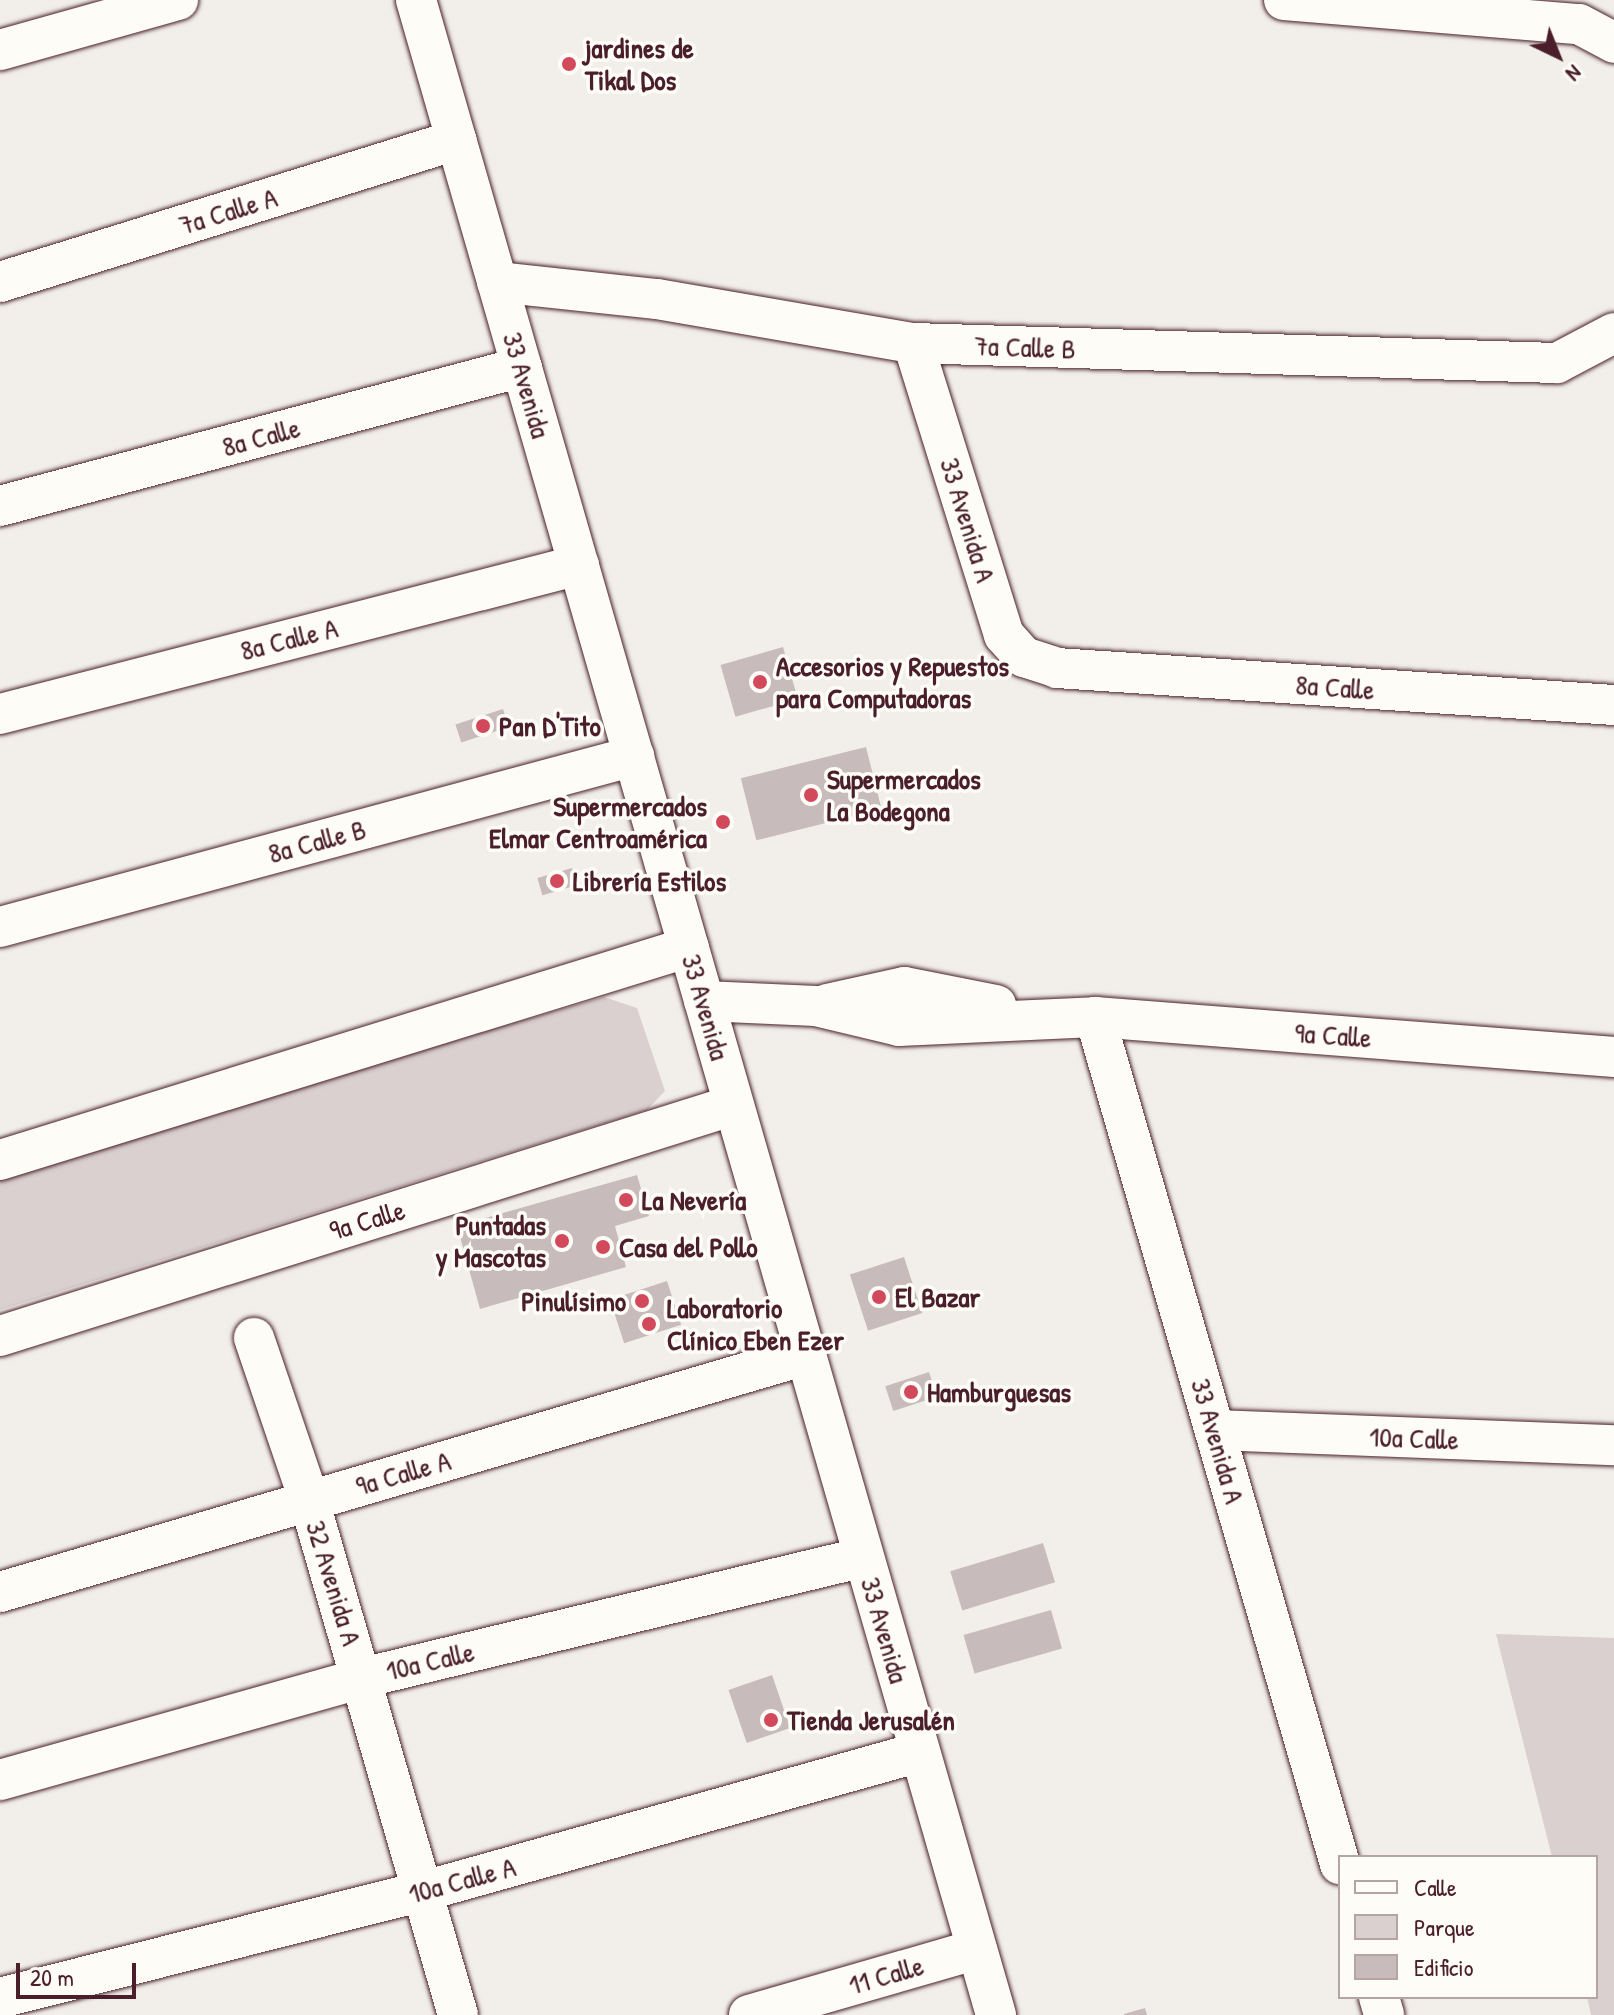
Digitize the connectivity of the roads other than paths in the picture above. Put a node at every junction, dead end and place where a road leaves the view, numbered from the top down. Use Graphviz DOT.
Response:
graph roads {
  1 [pos="416,0"];
  2 [pos="1284,0"];
  3 [pos="152,3"];
  4 [pos="1614,43"];
  5 [pos="0,50"];
  6 [pos="456,140"];
  7 [pos="0,282"];
  8 [pos="497,282"];
  9 [pos="1614,333"];
  10 [pos="913,343"];
  11 [pos="522,367"];
  12 [pos="0,506"];
  13 [pos="579,565"];
  14 [pos="1057,668"];
  15 [pos="1614,705"];
  16 [pos="0,714"];
  17 [pos="634,756"];
  18 [pos="0,927"];
  19 [pos="689,947"];
  20 [pos="704,1001"];
  21 [pos="1095,1017"];
  22 [pos="1614,1057"];
  23 [pos="734,1105"];
  24 [pos="0,1160"];
  25 [pos="0,1336"];
  26 [pos="254,1338"];
  27 [pos="806,1355"];
  28 [pos="1215,1430"];
  29 [pos="1614,1445"];
  30 [pos="309,1500"];
  31 [pos="864,1557"];
  32 [pos="0,1592"];
  33 [pos="362,1678"];
  34 [pos="920,1752"];
  35 [pos="0,1780"];
  36 [pos="1338,1857"];
  37 [pos="424,1891"];
  38 [pos="977,1949"];
  39 [pos="0,1998"];
  40 [pos="458,2015"];
  41 [pos="749,2015"];
  42 [pos="996,2015"];
  1 -- 6 [label="street, 33 Avenida"];
  2 -- 4 [label="street"];
  3 -- 5 [label="street"];
  6 -- 7 [label="street, 7a Calle A"];
  6 -- 8 [label="street, 33 Avenida"];
  8 -- 10 [label="street, 7a Calle B"];
  8 -- 11 [label="street, 33 Avenida"];
  9 -- 10 [label="street, 7a Calle B"];
  10 -- 14 [label="street, 33 Avenida A"];
  11 -- 12 [label="street, 8a Calle"];
  11 -- 13 [label="street, 33 Avenida"];
  13 -- 16 [label="street, 8a Calle A"];
  13 -- 17 [label="street, 33 Avenida"];
  14 -- 15 [label="street, 8a Calle"];
  17 -- 18 [label="street, 8a Calle B"];
  17 -- 19 [label="street, 33 Avenida"];
  19 -- 20 [label="street, 33 Avenida"];
  19 -- 24 [label="street"];
  20 -- 21 [label="street, 9a Calle"];
  20 -- 23 [label="street, 33 Avenida"];
  21 -- 22 [label="street, 9a Calle"];
  21 -- 28 [label="street, 33 Avenida A"];
  23 -- 25 [label="street, 9a Calle"];
  23 -- 27 [label="street, 33 Avenida"];
  26 -- 30 [label="street, 32 Avenida A"];
  27 -- 30 [label="street, 9a Calle A"];
  27 -- 31 [label="street, 33 Avenida"];
  28 -- 29 [label="street, 10a Calle"];
  28 -- 36 [label="street, 33 Avenida A"];
  30 -- 32 [label="street, 9a Calle A"];
  30 -- 33 [label="street, 32 Avenida A"];
  31 -- 33 [label="street, 10a Calle"];
  31 -- 34 [label="street, 33 Avenida"];
  33 -- 35 [label="street, 10a Calle"];
  33 -- 37 [label="street, 32 Avenida A"];
  34 -- 37 [label="street, 10a Calle A"];
  34 -- 38 [label="street, 33 Avenida"];
  37 -- 39 [label="street, 10a Calle A"];
  37 -- 40 [label="street, 32 Avenida A"];
  38 -- 41 [label="street, 11 Calle"];
  38 -- 42 [label="street, 33 Avenida"];
}
